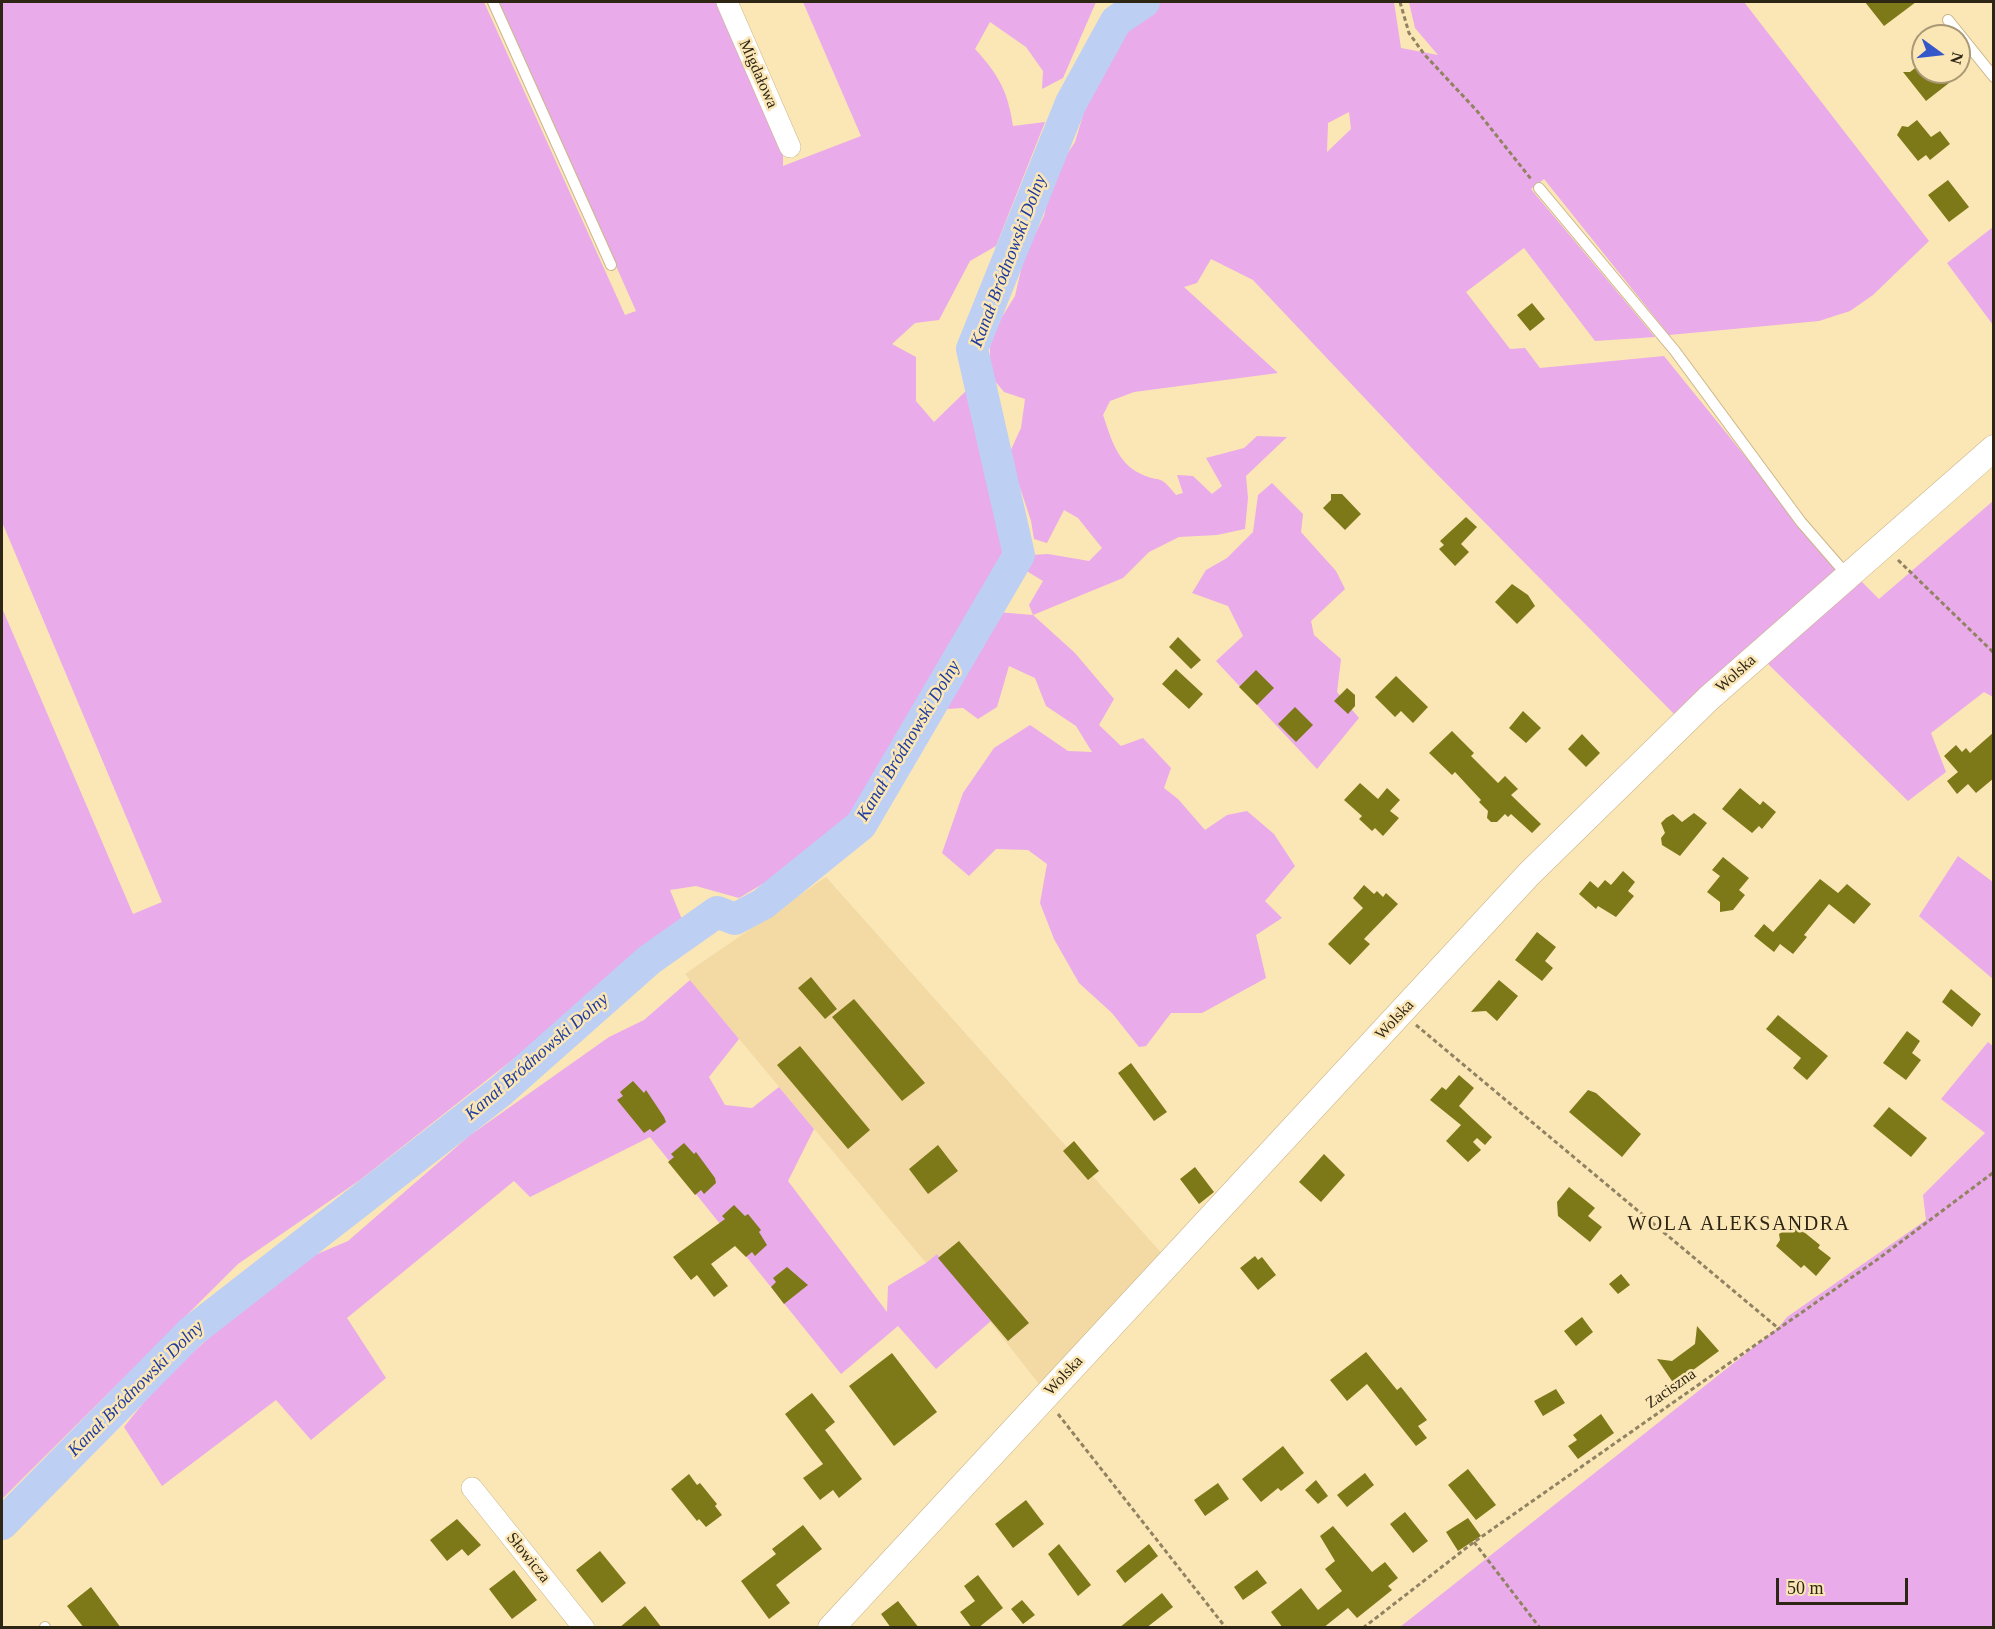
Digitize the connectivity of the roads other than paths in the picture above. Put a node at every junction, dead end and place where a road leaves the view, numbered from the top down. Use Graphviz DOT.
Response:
graph roads {
  1 [pos="493,2"];
  2 [pos="727,2"];
  3 [pos="1948,20"];
  4 [pos="1994,77"];
  5 [pos="790,147"];
  6 [pos="1539,188"];
  7 [pos="611,265"];
  8 [pos="1994,448"];
  9 [pos="1846,575"];
  10 [pos="471,1488"];
  11 [pos="584,1628"];
  12 [pos="831,1628"];
  1 -- 7 [label="lane"];
  2 -- 5 [label="street, Migdałowa"];
  3 -- 4 [label="lane"];
  6 -- 9 [label="lane"];
  8 -- 9 [label="street, Wolska"];
  9 -- 12 [label="street, Wolska"];
  10 -- 11 [label="street, Słowicza"];
}
